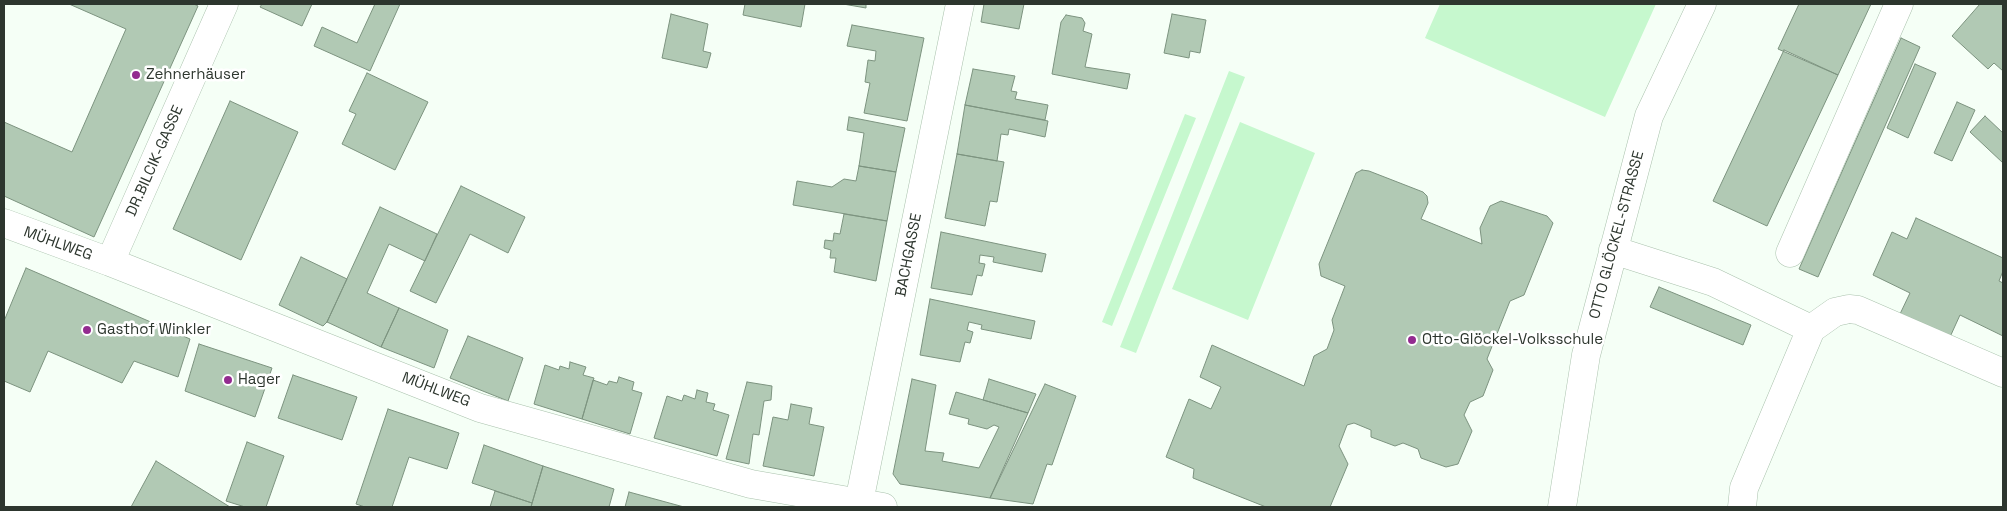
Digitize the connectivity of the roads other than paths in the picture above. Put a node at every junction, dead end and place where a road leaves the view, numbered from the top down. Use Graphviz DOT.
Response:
graph roads {
  1 [pos="224,4"];
  2 [pos="960,4"];
  3 [pos="1702,4"];
  4 [pos="1899,4"];
  5 [pos="4,223"];
  6 [pos="1613,250"];
  7 [pos="1790,254"];
  8 [pos="110,262"];
  9 [pos="1811,329"];
  10 [pos="2003,373"];
  11 [pos="867,506"];
  12 [pos="1562,507"];
  13 [pos="1742,507"];
  1 -- 8 [label="street, DR.BILCIK-GASSE"];
  2 -- 11 [label="street, BACHGASSE"];
  3 -- 6 [label="street, OTTO GLÖCKEL-STRASSE"];
  4 -- 7 [label="street"];
  5 -- 8 [label="street, MÜHLWEG"];
  6 -- 9 [label="street"];
  6 -- 12 [label="street, OTTO GLÖCKEL-STRASSE"];
  8 -- 11 [label="street, MÜHLWEG"];
  9 -- 10 [label="street"];
  9 -- 13 [label="street"];
}
